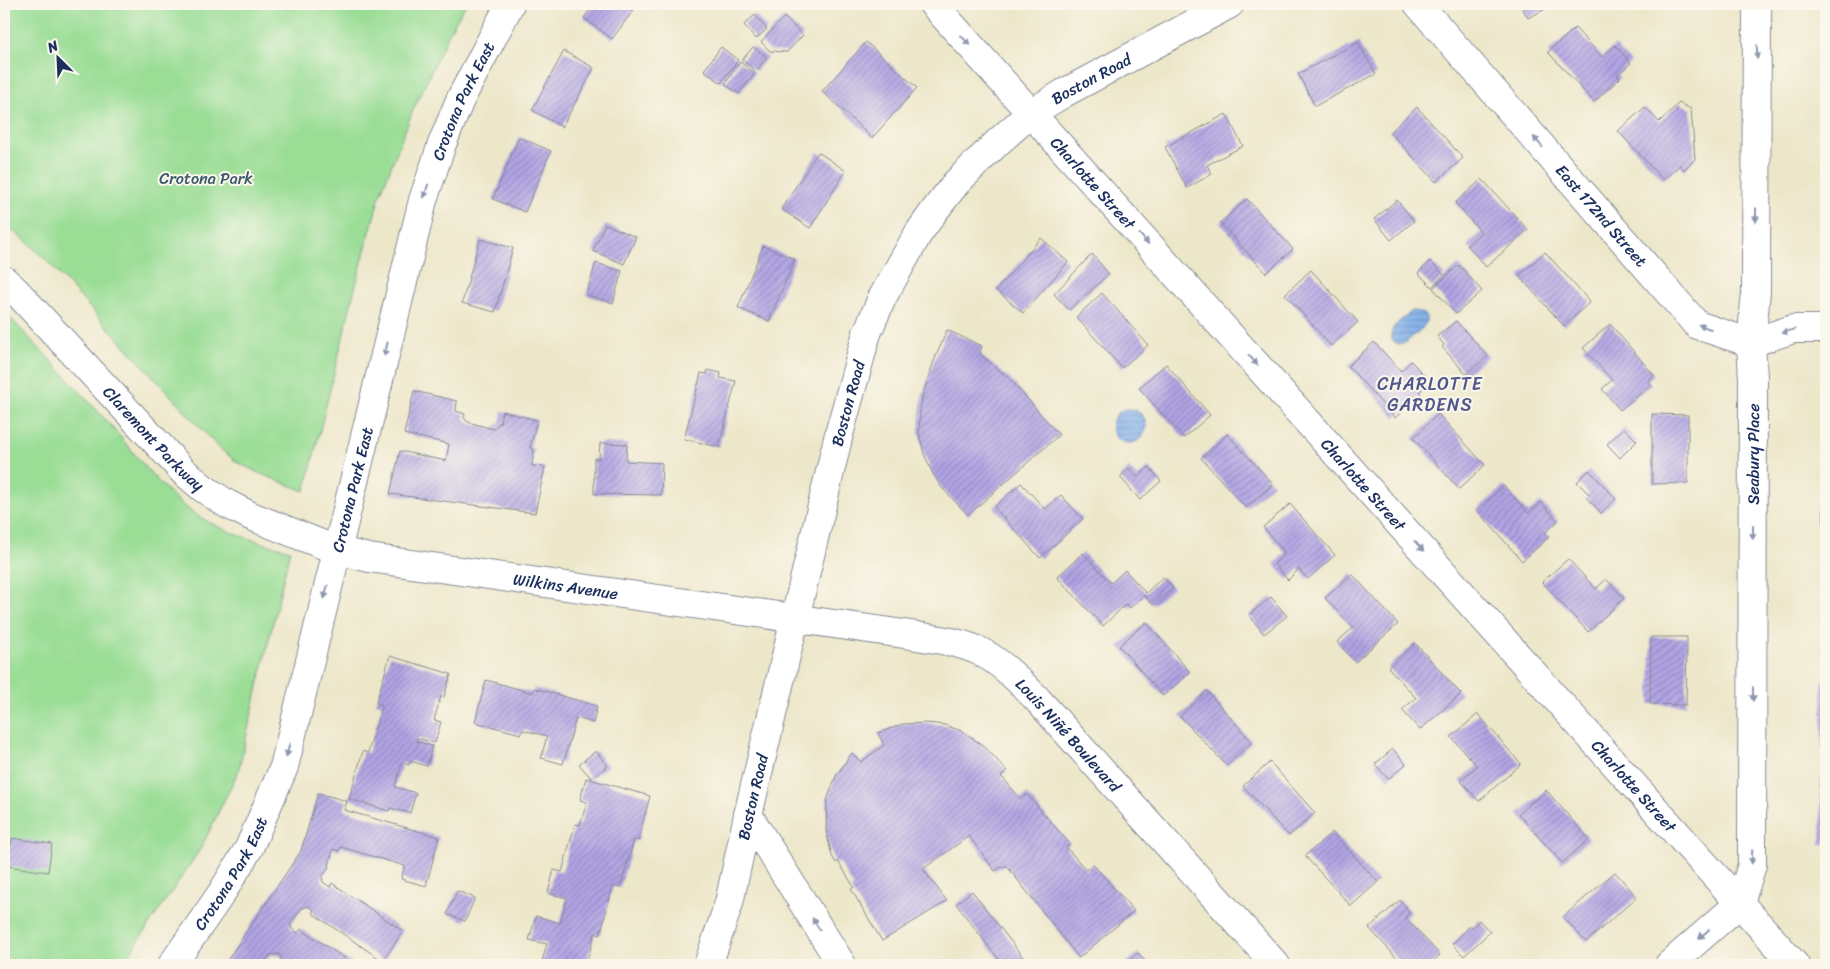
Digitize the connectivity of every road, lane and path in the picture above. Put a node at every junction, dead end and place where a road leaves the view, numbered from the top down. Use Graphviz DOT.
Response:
graph roads {
  1 [pos="510,4"];
  2 [pos="933,4"];
  3 [pos="1230,4"];
  4 [pos="1418,4"];
  5 [pos="1757,4"];
  6 [pos="1031,113"];
  7 [pos="4,280"];
  8 [pos="1826,329"];
  9 [pos="1751,343"];
  10 [pos="336,550"];
  11 [pos="795,618"];
  12 [pos="748,816"];
  13 [pos="1740,903"];
  14 [pos="172,965"];
  15 [pos="708,965"];
  16 [pos="842,965"];
  17 [pos="1276,965"];
  18 [pos="1668,965"];
  19 [pos="1795,965"];
  1 -- 10 [label="street, Crotona Park East, one-way"];
  2 -- 6 [label="street, Charlotte Street, one-way"];
  3 -- 6 [label="street, Boston Road"];
  9 -- 4 [label="street, East 172nd Street, one-way"];
  5 -- 9 [label="street, Seabury Place, one-way"];
  6 -- 11 [label="street, Boston Road"];
  6 -- 13 [label="street, Charlotte Street, one-way"];
  7 -- 10 [label="street, Claremont Parkway"];
  8 -- 9 [label="street, one-way"];
  9 -- 13 [label="street, Seabury Place, one-way"];
  10 -- 11 [label="street, Wilkins Avenue"];
  10 -- 14 [label="street, Crotona Park East, one-way"];
  11 -- 12 [label="street, Boston Road"];
  11 -- 17 [label="street, Louis Niñé Boulevard"];
  12 -- 15 [label="street, Boston Road"];
  16 -- 12 [label="street, one-way"];
  13 -- 18 [label="street, one-way"];
  13 -- 19 [label="street, Charlotte Street"];
}
